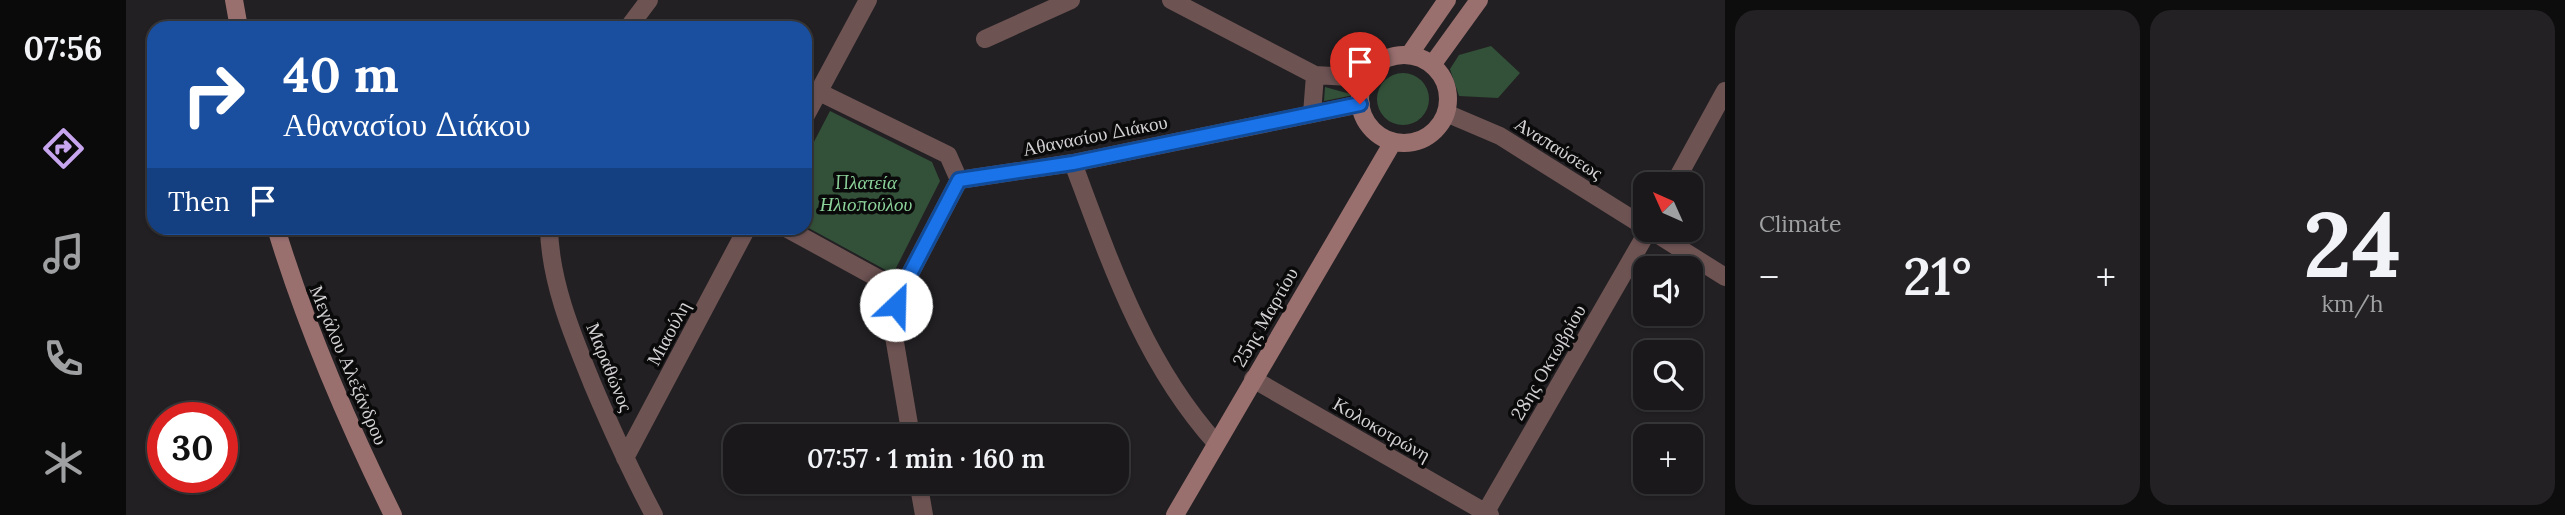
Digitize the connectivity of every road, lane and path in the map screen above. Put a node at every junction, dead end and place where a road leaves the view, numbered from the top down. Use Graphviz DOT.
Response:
graph roads {
  1 [pos="234,0"];
  2 [pos="649,0"];
  3 [pos="868,0"];
  4 [pos="1071,0"];
  5 [pos="1171,0"];
  6 [pos="1447,0"];
  7 [pos="1479,0"];
  8 [pos="238,21"];
  9 [pos="633,21"];
  10 [pos="985,39"];
  11 [pos="1409,55"];
  12 [pos="1432,65"];
  13 [pos="1315,75"];
  14 [pos="1366,78"];
  15 [pos="1725,91"];
  16 [pos="819,92"];
  17 [pos="812,104"];
  18 [pos="1360,104"];
  19 [pos="1446,113"];
  20 [pos="1312,114"];
  21 [pos="1393,142"];
  22 [pos="1073,163"];
  23 [pos="1681,172"];
  24 [pos="959,180"];
  25 [pos="1633,219"];
  26 [pos="278,235"];
  27 [pos="549,235"];
  28 [pos="743,235"];
  29 [pos="799,235"];
  30 [pos="1640,242"];
  31 [pos="1670,242"];
  32 [pos="1725,277"];
  33 [pos="901,291"];
  34 [pos="1253,379"];
  35 [pos="909,424"];
  36 [pos="1216,443"];
  37 [pos="625,458"];
  38 [pos="920,494"];
  39 [pos="1486,514"];
  40 [pos="393,515"];
  41 [pos="654,515"];
  42 [pos="924,515"];
  43 [pos="1175,515"];
  1 -- 8 [label="street"];
  2 -- 9 [label="street"];
  3 -- 16 [label="street"];
  4 -- 10 [label="street"];
  5 -- 13 [label="street"];
  6 -- 11 [label="street"];
  7 -- 12 [label="street"];
  11 -- 12 [label="street"];
  11 -- 14 [label="street"];
  12 -- 19 [label="street"];
  13 -- 14 [label="street"];
  13 -- 20 [label="street"];
  14 -- 18 [label="street"];
  15 -- 23 [label="street"];
  16 -- 17 [label="street"];
  16 -- 24 [label="street"];
  18 -- 20 [label="street, Αθανασίου Διάκου"];
  18 -- 21 [label="street"];
  19 -- 21 [label="street"];
  19 -- 25 [label="street, Αναπαύσεως"];
  20 -- 22 [label="street, Αθανασίου Διάκου"];
  21 -- 34 [label="street, 25ης Μαρτίου"];
  22 -- 24 [label="street, Αθανασίου Διάκου"];
  22 -- 36 [label="street"];
  24 -- 33 [label="street"];
  26 -- 40 [label="street, Μεγάλου Αλεξάνδρου"];
  27 -- 37 [label="street, Μαραθώνος"];
  28 -- 37 [label="street, Μιαούλη"];
  29 -- 33 [label="street"];
  30 -- 39 [label="street, 28ης Οκτωβρίου"];
  31 -- 32 [label="street, Αναπαύσεως"];
  33 -- 35 [label="street"];
  34 -- 36 [label="street, 25ης Μαρτίου"];
  34 -- 39 [label="street, Κολοκοτρώνη"];
  36 -- 43 [label="street, 25ης Μαρτίου"];
  37 -- 41 [label="street, Μαραθώνος"];
  38 -- 42 [label="street"];
}
